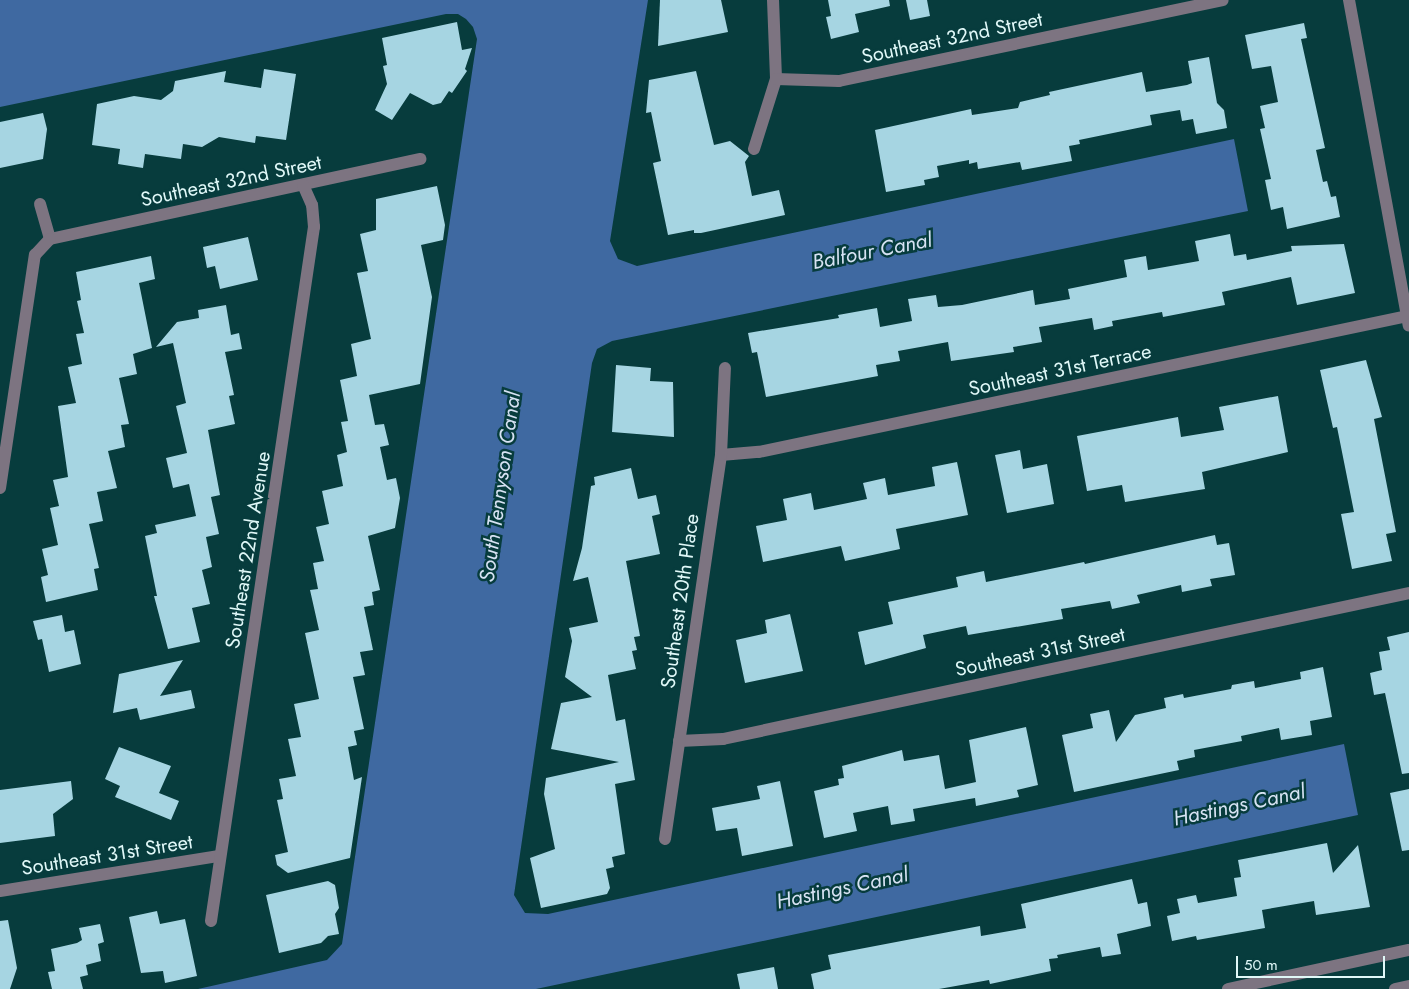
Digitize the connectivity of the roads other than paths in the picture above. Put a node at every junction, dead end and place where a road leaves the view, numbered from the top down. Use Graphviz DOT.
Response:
graph roads {
  1 [pos="773,0"];
  2 [pos="1223,0"];
  3 [pos="1349,0"];
  4 [pos="776,79"];
  5 [pos="754,150"];
  6 [pos="420,159"];
  7 [pos="303,185"];
  8 [pos="40,204"];
  9 [pos="50,239"];
  10 [pos="1408,321"];
  11 [pos="725,368"];
  12 [pos="721,455"];
  13 [pos="0,488"];
  14 [pos="1409,593"];
  15 [pos="679,741"];
  16 [pos="665,839"];
  17 [pos="219,856"];
  18 [pos="0,892"];
  19 [pos="211,922"];
  20 [pos="1409,950"];
  21 [pos="1409,986"];
  22 [pos="1228,989"];
  23 [pos="1395,989"];
  1 -- 4 [label="street"];
  2 -- 4 [label="street, Southeast 32nd Street"];
  3 -- 10 [label="street"];
  4 -- 5 [label="street"];
  6 -- 7 [label="street, Southeast 32nd Street"];
  7 -- 9 [label="street, Southeast 32nd Street"];
  7 -- 17 [label="street, Southeast 22nd Avenue"];
  8 -- 9 [label="street"];
  9 -- 13 [label="street"];
  10 -- 12 [label="street, Southeast 31st Terrace"];
  11 -- 12 [label="street, Southeast 20th Place"];
  12 -- 15 [label="street, Southeast 20th Place"];
  14 -- 15 [label="street, Southeast 31st Street"];
  15 -- 16 [label="street, Southeast 20th Place"];
  17 -- 18 [label="street, Southeast 31st Street"];
  17 -- 19 [label="street, Southeast 22nd Avenue"];
  20 -- 22 [label="street"];
  21 -- 23 [label="street"];
}
